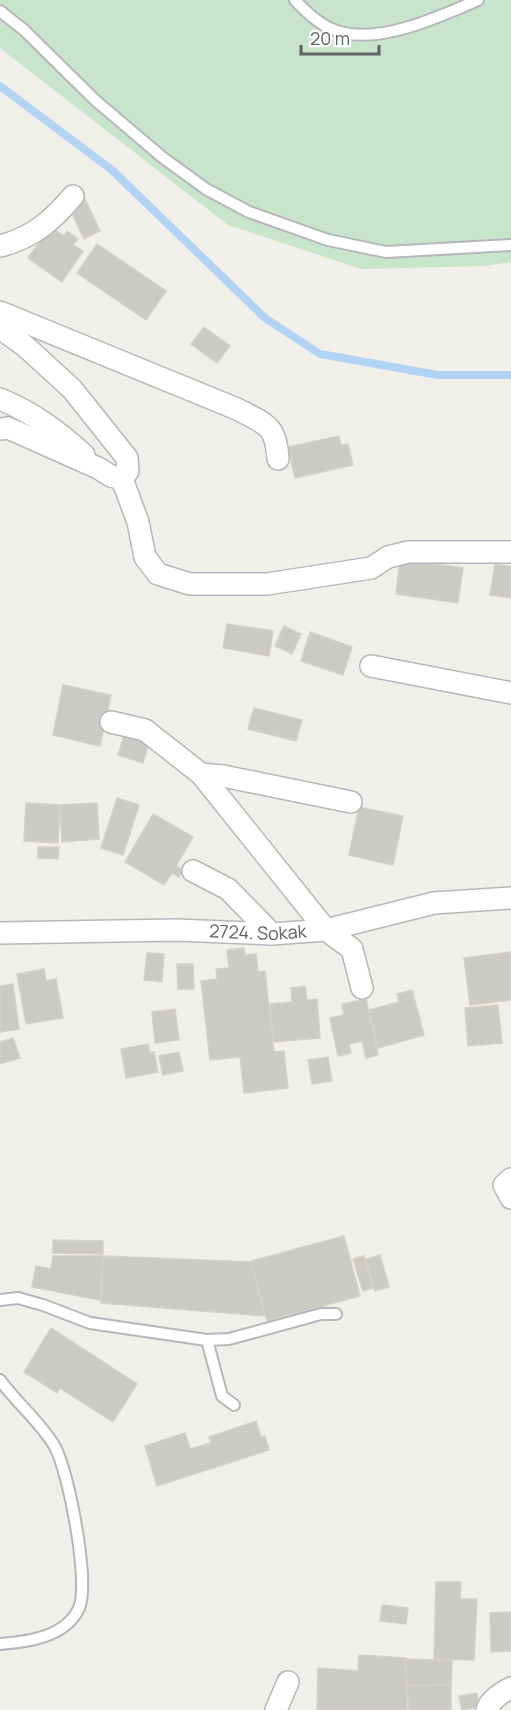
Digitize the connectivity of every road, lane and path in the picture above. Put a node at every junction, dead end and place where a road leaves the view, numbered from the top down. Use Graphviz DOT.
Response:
graph roads {
  1 [pos="295,0"];
  2 [pos="478,0"];
  3 [pos="0,11"];
  4 [pos="73,196"];
  5 [pos="511,245"];
  6 [pos="0,246"];
  7 [pos="0,312"];
  8 [pos="0,328"];
  9 [pos="0,399"];
  10 [pos="0,429"];
  11 [pos="279,459"];
  12 [pos="98,468"];
  13 [pos="122,479"];
  14 [pos="511,552"];
  15 [pos="371,666"];
  16 [pos="511,693"];
  17 [pos="111,722"];
  18 [pos="201,774"];
  19 [pos="351,802"];
  20 [pos="193,871"];
  21 [pos="511,898"];
  22 [pos="326,930"];
  23 [pos="0,933"];
  24 [pos="272,934"];
  25 [pos="362,988"];
  26 [pos="511,1179"];
  27 [pos="511,1198"];
  28 [pos="0,1300"];
  29 [pos="336,1314"];
  30 [pos="207,1340"];
  31 [pos="0,1380"];
  32 [pos="234,1405"];
  33 [pos="0,1644"];
  34 [pos="288,1682"];
  35 [pos="511,1688"];
  36 [pos="276,1710"];
  37 [pos="487,1710"];
  1 -- 2 [label="lane"];
  3 -- 5 [label="lane"];
  4 -- 6 [label="street"];
  7 -- 11 [label="street"];
  8 -- 13 [label="street"];
  9 -- 12 [label="street"];
  10 -- 12 [label="street"];
  12 -- 13 [label="street"];
  13 -- 14 [label="street"];
  15 -- 16 [label="street"];
  17 -- 18 [label="street"];
  18 -- 19 [label="street"];
  18 -- 22 [label="street"];
  20 -- 24 [label="street"];
  21 -- 22 [label="street, 2724. Sokak"];
  22 -- 24 [label="street, 2724. Sokak"];
  22 -- 25 [label="street"];
  23 -- 24 [label="street, 2724. Sokak"];
  26 -- 27 [label="street"];
  28 -- 30 [label="lane"];
  29 -- 30 [label="lane"];
  30 -- 32 [label="lane"];
  31 -- 33 [label="lane"];
  34 -- 36 [label="street"];
  35 -- 37 [label="street"];
}
